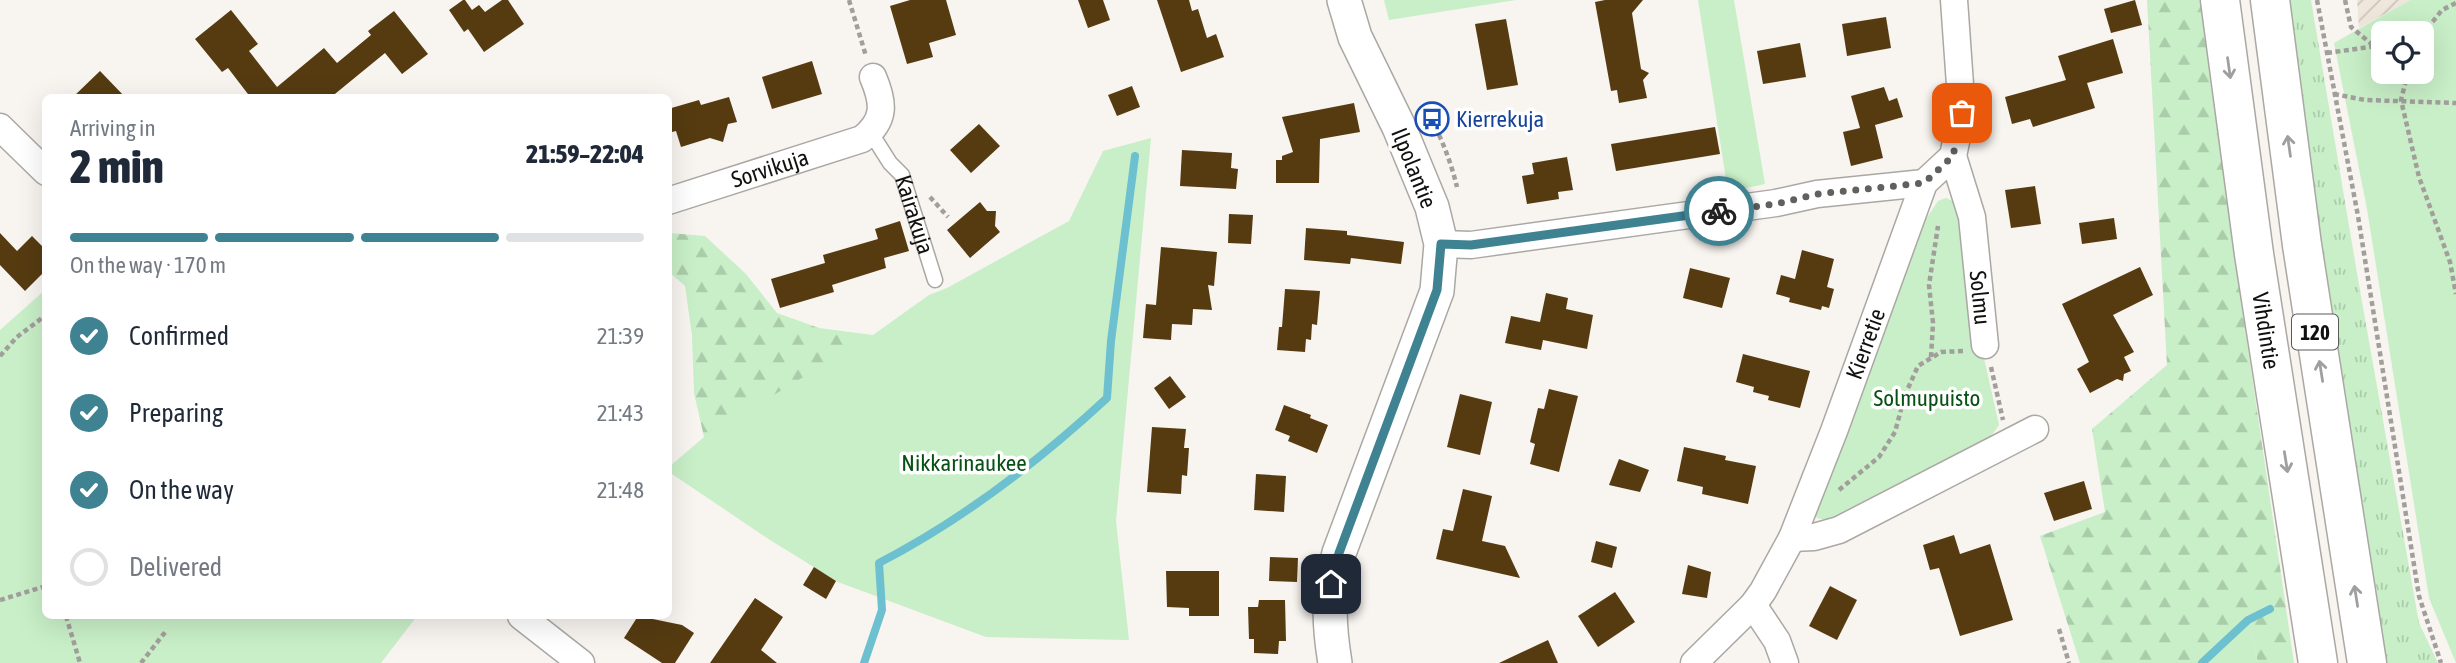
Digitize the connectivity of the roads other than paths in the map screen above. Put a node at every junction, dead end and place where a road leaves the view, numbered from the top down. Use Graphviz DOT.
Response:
graph roads {
  1 [pos="1344,0"];
  2 [pos="1954,0"];
  3 [pos="2220,0"];
  4 [pos="2270,0"];
  5 [pos="873,77"];
  6 [pos="0,127"];
  7 [pos="871,133"];
  8 [pos="1953,156"];
  9 [pos="42,168"];
  10 [pos="1924,183"];
  11 [pos="672,200"];
  12 [pos="1441,244"];
  13 [pos="934,280"];
  14 [pos="1987,349"];
  15 [pos="2024,434"];
  16 [pos="1803,537"];
  17 [pos="1753,605"];
  18 [pos="526,619"];
  19 [pos="577,662"];
  20 [pos="1335,663"];
  21 [pos="1694,663"];
  22 [pos="1785,663"];
  23 [pos="2318,663"];
  24 [pos="2367,663"];
  1 -- 12 [label="street, Ilpolantie"];
  2 -- 8 [label="street"];
  3 -- 23 [label="main road, Vihdintie / 120, one-way"];
  24 -- 4 [label="main road, 120, one-way"];
  5 -- 7 [label="street"];
  6 -- 9 [label="street"];
  7 -- 11 [label="street, Sorvikuja"];
  7 -- 13 [label="lane, Kairakuja"];
  8 -- 10 [label="street, Kierretie"];
  8 -- 14 [label="street, Solmu"];
  10 -- 12 [label="street"];
  10 -- 16 [label="street, Kierretie"];
  12 -- 20 [label="street, Ilpolantie"];
  15 -- 16 [label="street"];
  16 -- 17 [label="street, Kierretie"];
  17 -- 21 [label="street, Kierretie"];
  17 -- 22 [label="street"];
  18 -- 19 [label="street"];
}
